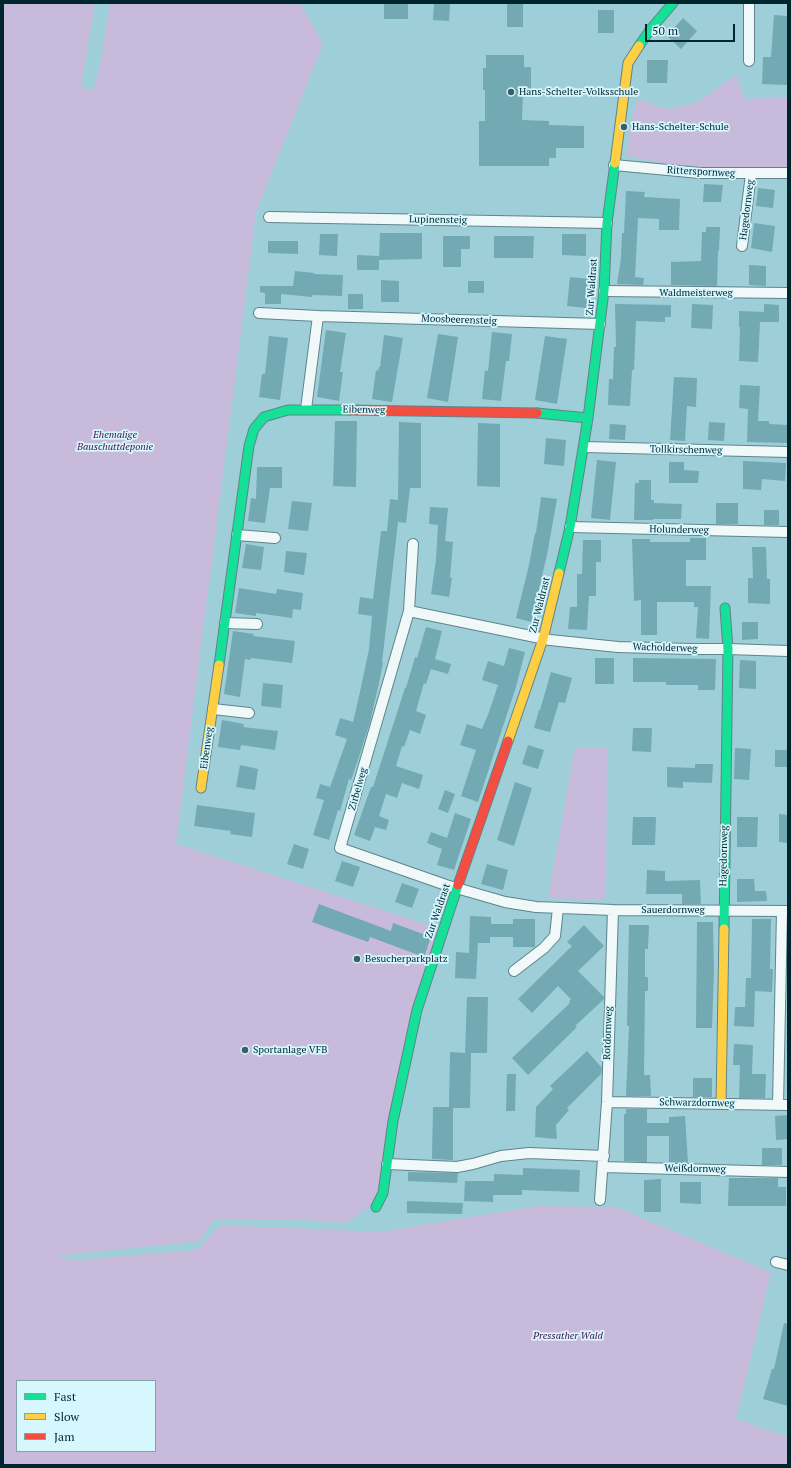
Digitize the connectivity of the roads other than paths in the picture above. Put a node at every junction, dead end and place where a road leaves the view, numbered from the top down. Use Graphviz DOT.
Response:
graph roads {
  1 [pos="749,3"];
  2 [pos="668,4"];
  3 [pos="749,61"];
  4 [pos="614,165"];
  5 [pos="788,173"];
  6 [pos="751,174"];
  7 [pos="269,217"];
  8 [pos="607,223"];
  9 [pos="742,246"];
  10 [pos="604,291"];
  11 [pos="788,293"];
  12 [pos="259,313"];
  13 [pos="318,316"];
  14 [pos="600,324"];
  15 [pos="306,409"];
  16 [pos="588,418"];
  17 [pos="584,447"];
  18 [pos="788,452"];
  19 [pos="570,527"];
  20 [pos="788,532"];
  21 [pos="237,535"];
  22 [pos="275,538"];
  23 [pos="413,544"];
  24 [pos="725,608"];
  25 [pos="409,611"];
  26 [pos="225,623"];
  27 [pos="257,624"];
  28 [pos="542,639"];
  29 [pos="728,649"];
  30 [pos="788,651"];
  31 [pos="213,709"];
  32 [pos="249,713"];
  33 [pos="201,788"];
  34 [pos="457,888"];
  35 [pos="558,908"];
  36 [pos="612,910"];
  37 [pos="723,910"];
  38 [pos="785,911"];
  39 [pos="514,971"];
  40 [pos="607,1102"];
  41 [pos="720,1104"];
  42 [pos="783,1105"];
  43 [pos="604,1156"];
  44 [pos="387,1164"];
  45 [pos="603,1167"];
  46 [pos="788,1172"];
  47 [pos="600,1200"];
  48 [pos="376,1207"];
  49 [pos="776,1262"];
  50 [pos="788,1265"];
  1 -- 3 [label="street"];
  2 -- 4 [label="street, Zur Waldrast"];
  4 -- 6 [label="street, Ritterspornweg"];
  4 -- 8 [label="street, Zur Waldrast"];
  5 -- 6 [label="street, Ritterspornweg"];
  6 -- 9 [label="street, Hagedornweg"];
  7 -- 8 [label="street, Lupinensteig"];
  8 -- 10 [label="street, Zur Waldrast"];
  10 -- 11 [label="street, Waldmeisterweg"];
  10 -- 14 [label="street, Zur Waldrast"];
  12 -- 13 [label="street, Moosbeerensteig"];
  13 -- 14 [label="street, Moosbeerensteig"];
  13 -- 15 [label="street"];
  14 -- 16 [label="street, Zur Waldrast"];
  15 -- 16 [label="street, Eibenweg"];
  15 -- 21 [label="street, Eibenweg"];
  16 -- 17 [label="street, Zur Waldrast"];
  17 -- 18 [label="street, Tollkirschenweg"];
  17 -- 19 [label="street, Zur Waldrast"];
  19 -- 20 [label="street, Holunderweg"];
  19 -- 28 [label="street, Zur Waldrast"];
  21 -- 22 [label="street"];
  21 -- 26 [label="street, Eibenweg"];
  23 -- 25 [label="street, Zirbelweg"];
  24 -- 29 [label="street, Hagedornweg"];
  25 -- 28 [label="street"];
  25 -- 34 [label="street, Zirbelweg"];
  26 -- 27 [label="street"];
  26 -- 31 [label="street, Eibenweg"];
  28 -- 29 [label="street, Wacholderweg"];
  28 -- 34 [label="street, Zur Waldrast"];
  29 -- 30 [label="street, Wacholderweg"];
  29 -- 37 [label="street, Hagedornweg"];
  31 -- 32 [label="street"];
  31 -- 33 [label="street, Eibenweg"];
  34 -- 35 [label="street, Sauerdornweg"];
  34 -- 44 [label="street, Zur Waldrast"];
  35 -- 36 [label="street, Sauerdornweg"];
  35 -- 39 [label="street"];
  36 -- 37 [label="street, Sauerdornweg"];
  36 -- 40 [label="street, Rotdornweg"];
  37 -- 38 [label="street, Sauerdornweg"];
  37 -- 41 [label="street, Hagedornweg"];
  38 -- 42 [label="street"];
  40 -- 41 [label="street, Schwarzdornweg"];
  40 -- 43 [label="street, Rotdornweg"];
  41 -- 42 [label="street, Schwarzdornweg"];
  43 -- 44 [label="street"];
  43 -- 45 [label="street, Rotdornweg"];
  44 -- 48 [label="street, Zur Waldrast"];
  45 -- 46 [label="street, Weißdornweg"];
  45 -- 47 [label="street, Rotdornweg"];
  49 -- 50 [label="street"];
}
